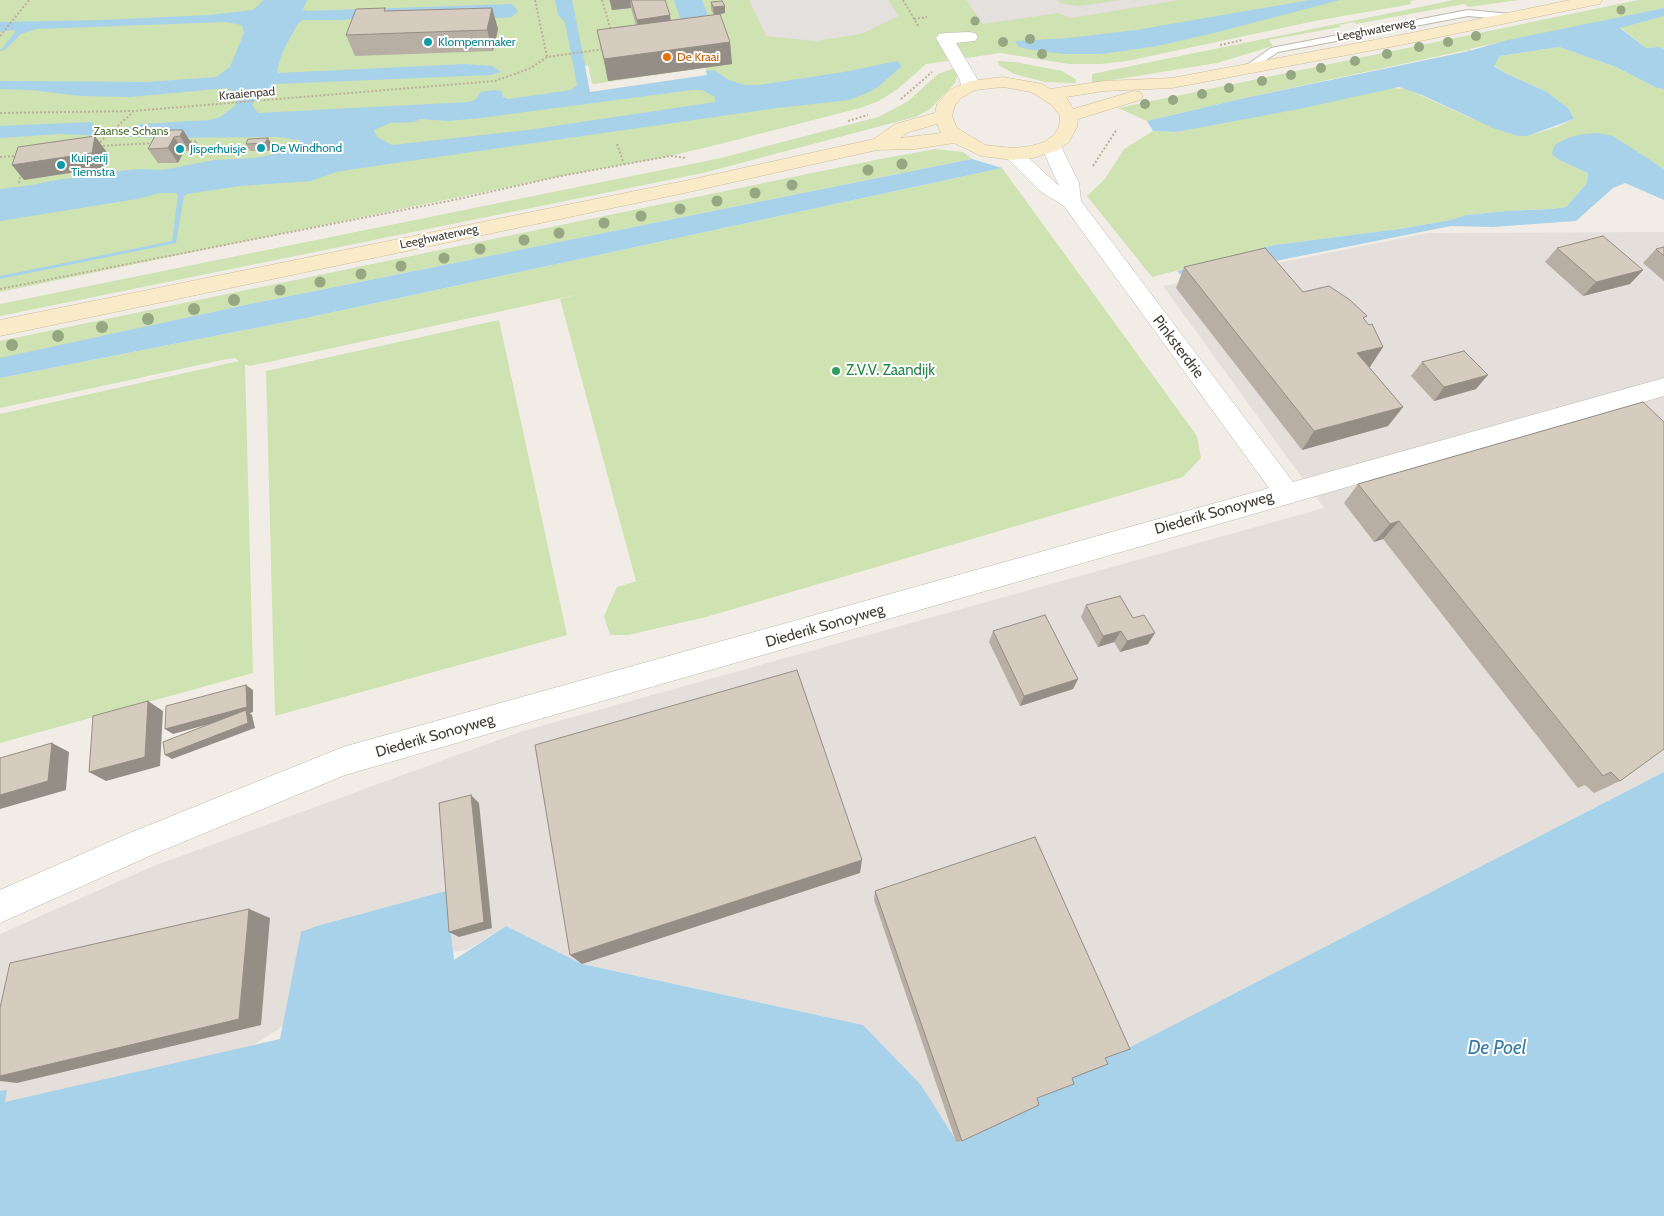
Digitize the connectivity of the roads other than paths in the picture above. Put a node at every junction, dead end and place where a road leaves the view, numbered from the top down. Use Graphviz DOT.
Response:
graph roads {
  1 [pos="1594,0"];
  2 [pos="969,37"];
  3 [pos="1172,82"];
  4 [pos="970,86"];
  5 [pos="1050,94"];
  6 [pos="944,116"];
  7 [pos="1069,116"];
  8 [pos="956,137"];
  9 [pos="877,144"];
  10 [pos="1051,146"];
  11 [pos="1013,154"];
  12 [pos="1071,202"];
  13 [pos="0,328"];
  14 [pos="1664,387"];
  15 [pos="1286,492"];
  16 [pos="0,907"];
  1 -- 3 [label="main road, Leeghwaterweg"];
  2 -- 4 [label="street"];
  3 -- 5 [label="main road, Leeghwaterweg"];
  3 -- 7 [label="main road, Leeghwaterweg"];
  4 -- 5 [label="main road"];
  4 -- 6 [label="main road"];
  5 -- 7 [label="main road"];
  6 -- 8 [label="main road"];
  6 -- 9 [label="main road, Leeghwaterweg"];
  7 -- 10 [label="main road"];
  8 -- 9 [label="main road, Leeghwaterweg"];
  8 -- 11 [label="main road"];
  9 -- 13 [label="main road, Leeghwaterweg"];
  10 -- 11 [label="main road"];
  10 -- 12 [label="street, Pinksterdrie"];
  11 -- 12 [label="street, Pinksterdrie"];
  12 -- 15 [label="street, Pinksterdrie"];
  14 -- 15 [label="street, Diederik Sonoyweg"];
  15 -- 16 [label="street, Diederik Sonoyweg"];
}
